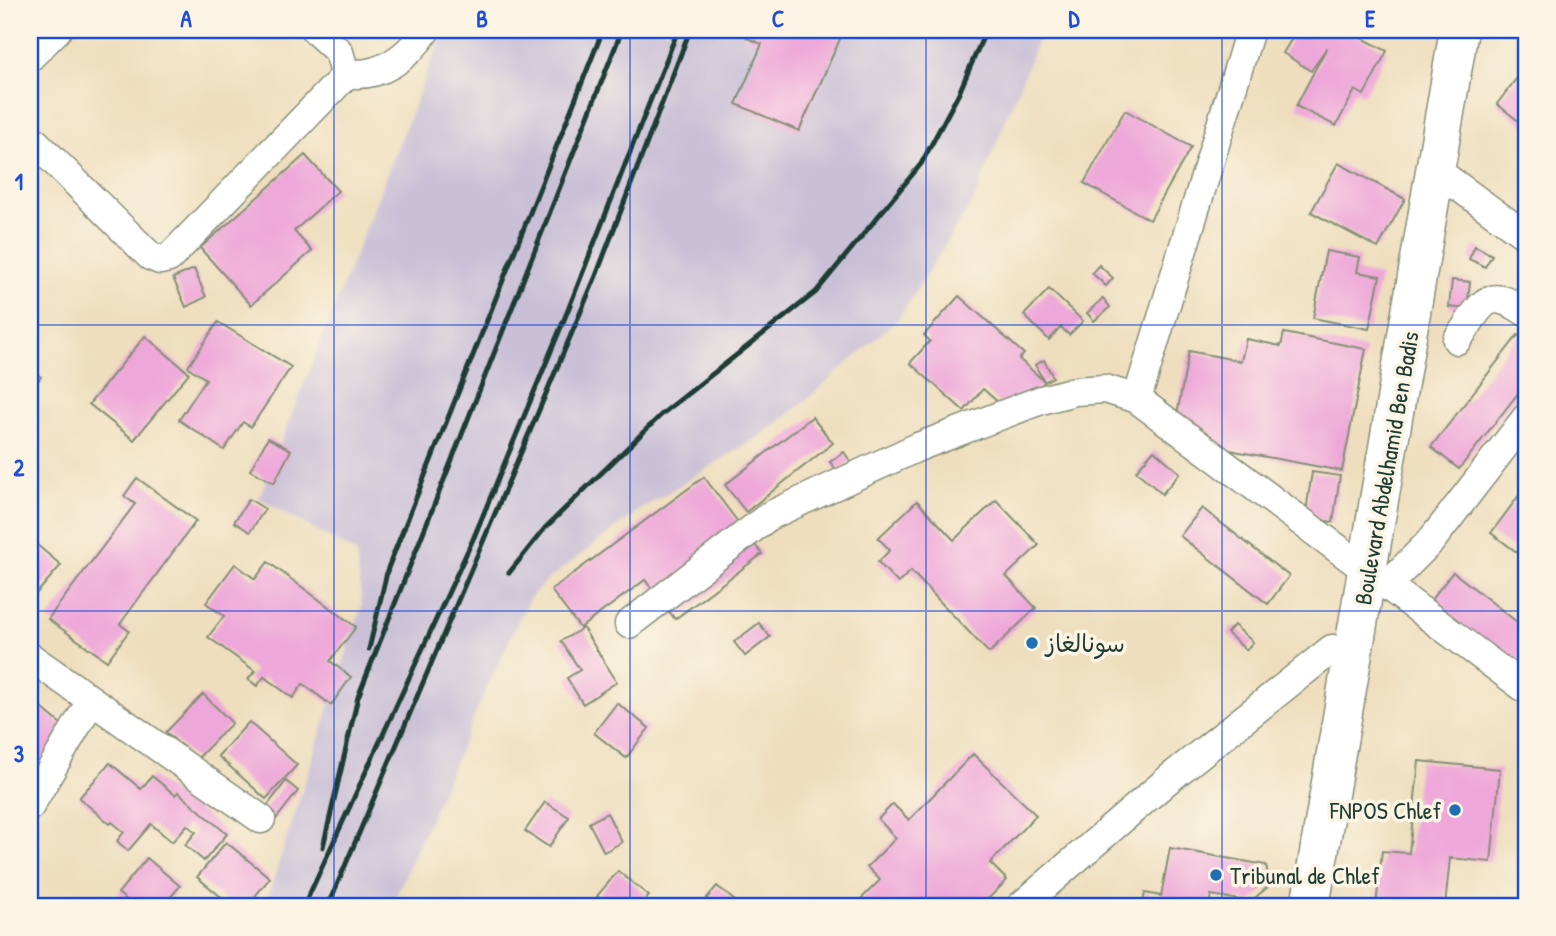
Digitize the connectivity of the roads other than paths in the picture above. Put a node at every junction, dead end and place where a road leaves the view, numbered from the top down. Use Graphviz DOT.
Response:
graph roads {
  1 [pos="57,30"];
  2 [pos="316,30"];
  3 [pos="426,30"];
  4 [pos="1250,30"];
  5 [pos="1436,30"];
  6 [pos="1459,30"];
  7 [pos="30,57"];
  8 [pos="345,73"];
  9 [pos="30,137"];
  10 [pos="1437,171"];
  11 [pos="1526,236"];
  12 [pos="1526,312"];
  13 [pos="1457,340"];
  14 [pos="1138,399"];
  15 [pos="1526,418"];
  16 [pos="1369,572"];
  17 [pos="629,624"];
  18 [pos="1332,649"];
  19 [pos="30,657"];
  20 [pos="1526,690"];
  21 [pos="91,701"];
  22 [pos="30,806"];
  23 [pos="261,819"];
  24 [pos="1021,906"];
  25 [pos="1288,906"];
  26 [pos="1310,906"];
  1 -- 7 [label="street"];
  2 -- 8 [label="street"];
  3 -- 8 [label="street"];
  4 -- 14 [label="street"];
  5 -- 16 [label="main road, Boulevard Abdelhamid Ben Badis"];
  6 -- 10 [label="main road, Boulevard Abdelhamid Ben Badis"];
  8 -- 9 [label="street"];
  10 -- 11 [label="street"];
  10 -- 16 [label="main road, Boulevard Abdelhamid Ben Badis"];
  12 -- 13 [label="street"];
  14 -- 16 [label="street"];
  14 -- 17 [label="street"];
  15 -- 16 [label="street"];
  16 -- 18 [label="main road, Boulevard Abdelhamid Ben Badis"];
  16 -- 20 [label="street"];
  16 -- 26 [label="main road, Boulevard Abdelhamid Ben Badis"];
  18 -- 24 [label="street"];
  18 -- 25 [label="main road, Boulevard Abdelhamid Ben Badis"];
  19 -- 21 [label="street"];
  21 -- 22 [label="street"];
  21 -- 23 [label="street"];
}
